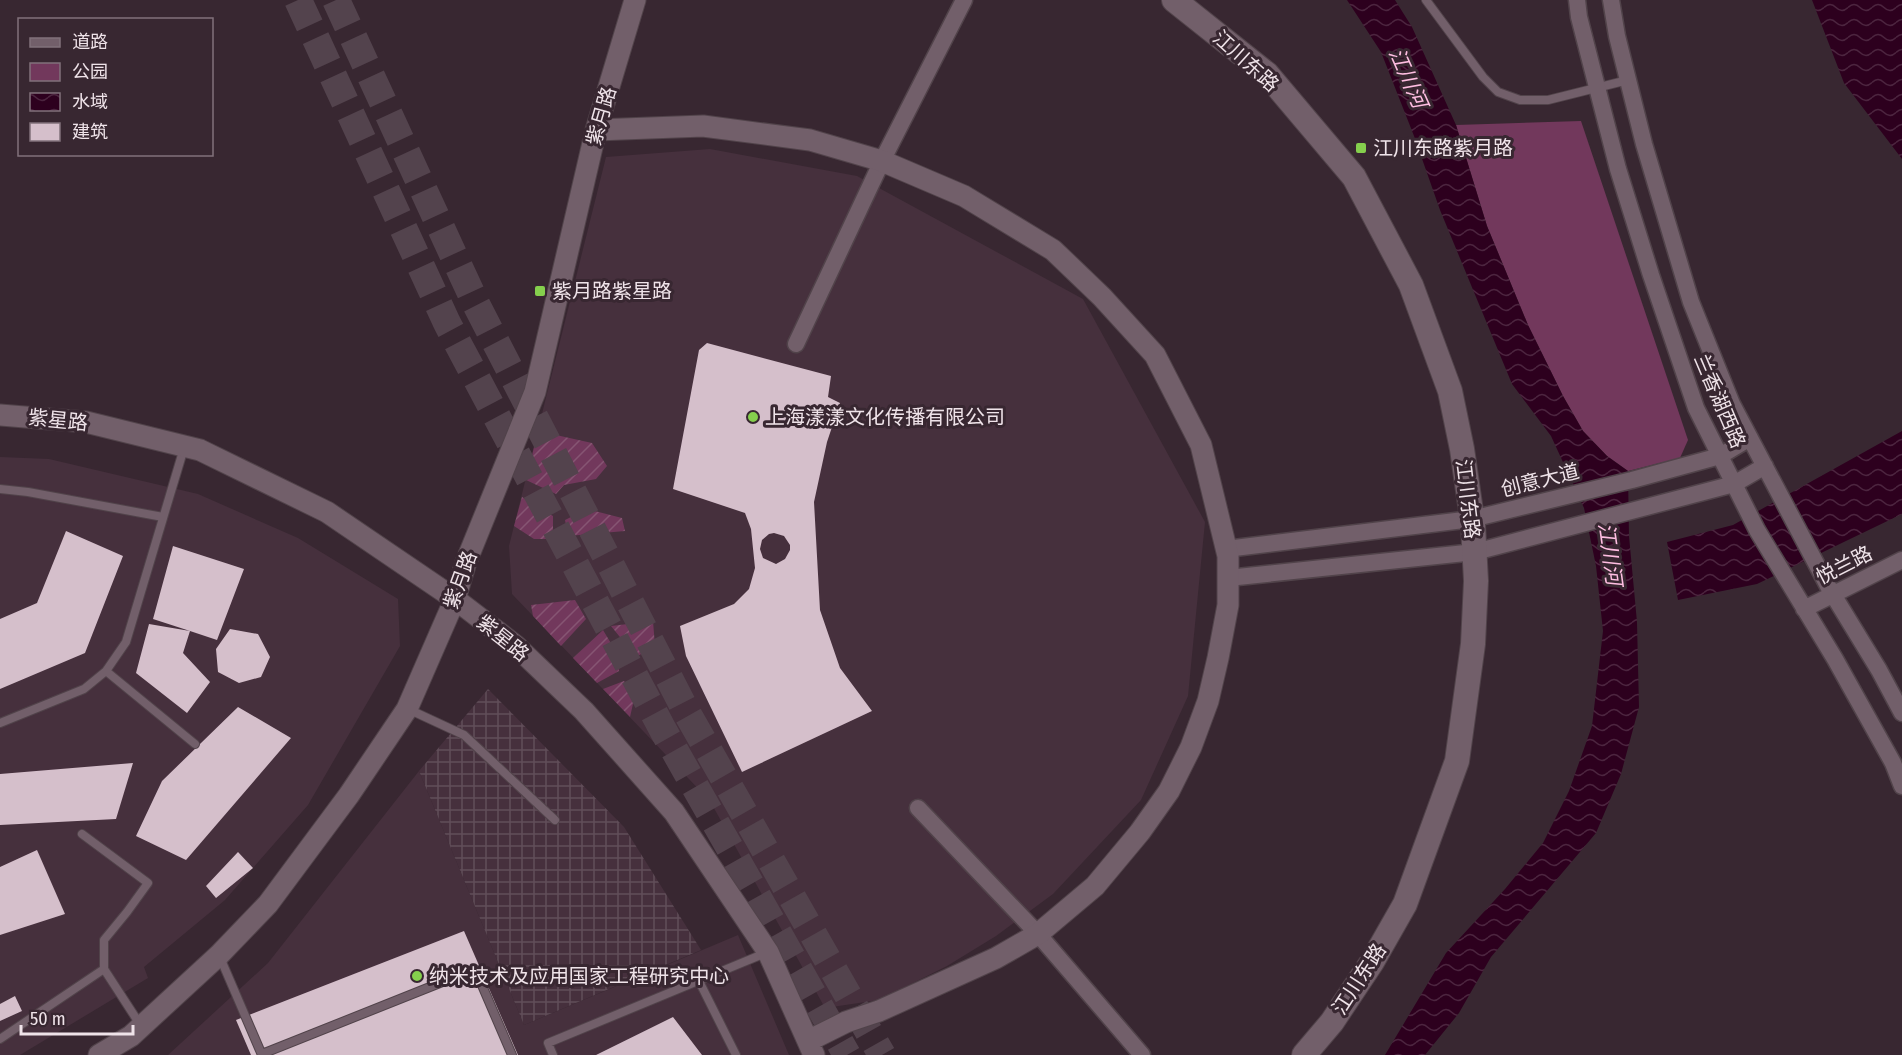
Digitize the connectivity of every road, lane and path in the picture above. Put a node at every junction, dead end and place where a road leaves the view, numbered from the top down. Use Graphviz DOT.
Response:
graph roads {
  1 [pos="635,0"];
  2 [pos="964,0"];
  3 [pos="1174,0"];
  4 [pos="1426,0"];
  5 [pos="1578,0"];
  6 [pos="1611,0"];
  7 [pos="1628,80"];
  8 [pos="1598,87"];
  9 [pos="596,130"];
  10 [pos="882,160"];
  11 [pos="796,344"];
  12 [pos="0,415"];
  13 [pos="1750,438"];
  14 [pos="184,446"];
  15 [pos="1720,456"];
  16 [pos="1765,466"];
  17 [pos="1734,484"];
  18 [pos="0,489"];
  19 [pos="163,517"];
  20 [pos="1472,519"];
  21 [pos="1226,549"];
  22 [pos="1475,552"];
  23 [pos="1902,560"];
  24 [pos="1228,578"];
  25 [pos="1833,594"];
  26 [pos="455,599"];
  27 [pos="1804,609"];
  28 [pos="106,671"];
  29 [pos="407,709"];
  30 [pos="1902,713"];
  31 [pos="0,723"];
  32 [pos="195,744"];
  33 [pos="1902,786"];
  34 [pos="918,808"];
  35 [pos="555,820"];
  36 [pos="82,834"];
  37 [pos="1038,934"];
  38 [pos="768,952"];
  39 [pos="219,955"];
  40 [pos="104,969"];
  41 [pos="699,981"];
  42 [pos="141,1026"];
  43 [pos="0,1039"];
  44 [pos="811,1048"];
  45 [pos="99,1055"];
  46 [pos="262,1055"];
  47 [pos="512,1055"];
  48 [pos="553,1055"];
  49 [pos="736,1055"];
  50 [pos="1142,1055"];
  51 [pos="1304,1055"];
  1 -- 9 [label="street, 紫月路"];
  2 -- 10 [label="street"];
  3 -- 20 [label="main road, 江川东路"];
  4 -- 8 [label="lane"];
  5 -- 8 [label="street, 兰香湖西路"];
  6 -- 7 [label="street, 兰香湖西路"];
  7 -- 8 [label="lane"];
  7 -- 13 [label="street, 兰香湖西路"];
  8 -- 15 [label="street, 兰香湖西路"];
  9 -- 10 [label="street"];
  9 -- 26 [label="street, 紫月路"];
  10 -- 11 [label="street"];
  10 -- 21 [label="street"];
  12 -- 14 [label="street, 紫星路"];
  13 -- 15 [label="street, 创意大道"];
  13 -- 16 [label="street, 兰香湖西路"];
  14 -- 19 [label="lane"];
  14 -- 26 [label="street, 紫星路"];
  15 -- 17 [label="street, 兰香湖西路"];
  15 -- 20 [label="street, 创意大道"];
  16 -- 17 [label="street"];
  16 -- 25 [label="street, 兰香湖西路"];
  17 -- 22 [label="street"];
  17 -- 27 [label="street, 兰香湖西路"];
  18 -- 19 [label="lane"];
  19 -- 28 [label="lane"];
  20 -- 21 [label="street, 创意大道"];
  20 -- 22 [label="main road, 江川东路"];
  21 -- 24 [label="street"];
  22 -- 24 [label="street"];
  22 -- 51 [label="main road, 江川东路"];
  23 -- 25 [label="street, 悦兰路"];
  24 -- 37 [label="street"];
  25 -- 27 [label="street, 悦兰路"];
  25 -- 30 [label="street, 兰香湖西路"];
  26 -- 29 [label="street, 紫月路"];
  26 -- 38 [label="street, 紫星路"];
  27 -- 33 [label="street, 兰香湖西路"];
  28 -- 31 [label="lane"];
  28 -- 32 [label="lane"];
  29 -- 35 [label="lane"];
  29 -- 39 [label="street, 紫月路"];
  34 -- 37 [label="street"];
  36 -- 40 [label="lane"];
  37 -- 44 [label="street"];
  37 -- 50 [label="street"];
  38 -- 41 [label="lane"];
  38 -- 44 [label="street, 紫星路"];
  39 -- 42 [label="street, 紫月路"];
  39 -- 46 [label="lane"];
  40 -- 42 [label="lane"];
  40 -- 43 [label="lane"];
  41 -- 48 [label="lane"];
  41 -- 49 [label="lane"];
  42 -- 45 [label="street, 紫月路"];
  46 -- 47 [label="lane"];
}
